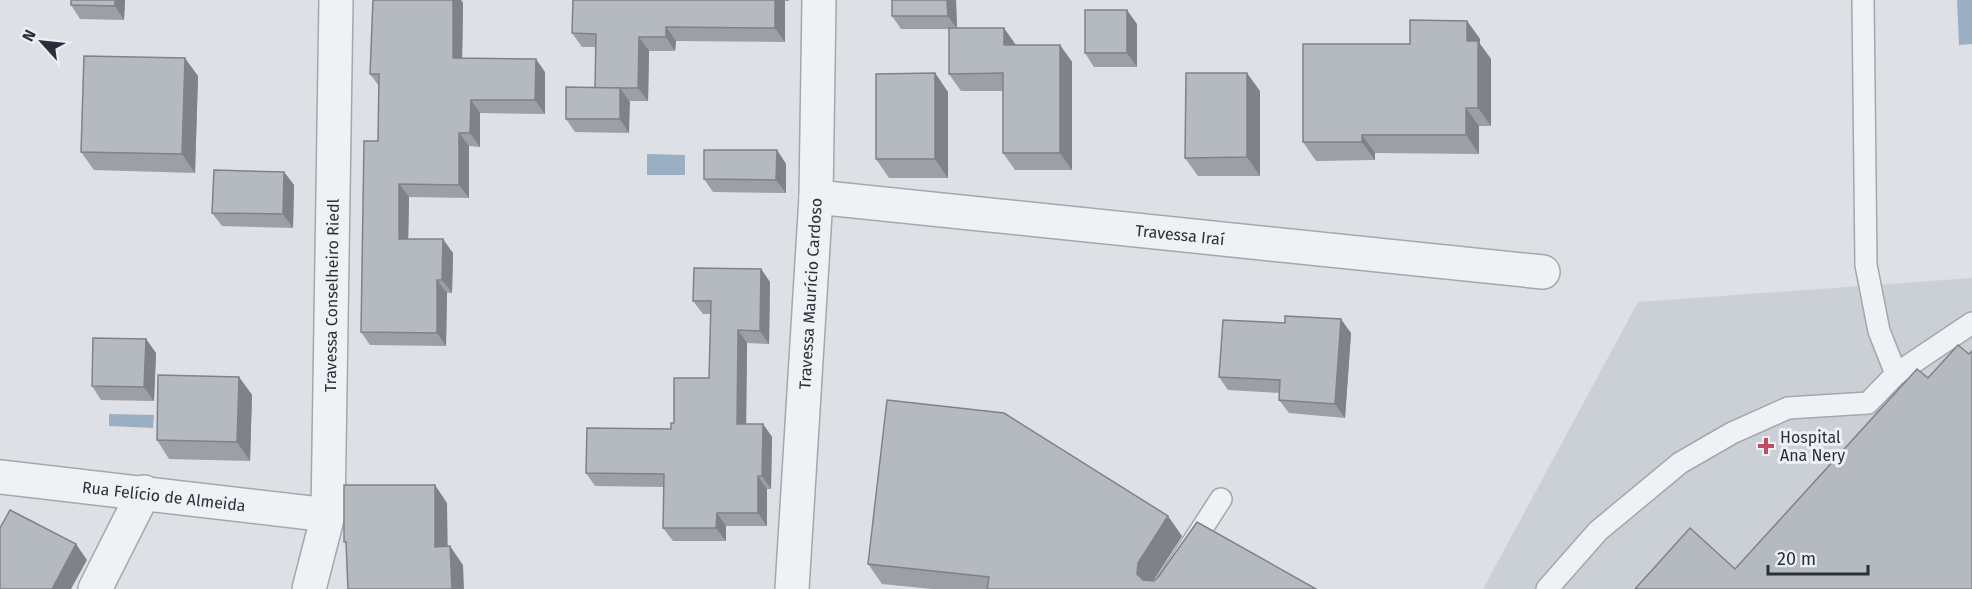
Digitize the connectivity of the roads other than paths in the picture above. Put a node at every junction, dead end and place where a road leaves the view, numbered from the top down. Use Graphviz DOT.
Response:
graph roads {
  1 [pos="336,0"];
  2 [pos="819,0"];
  3 [pos="1863,0"];
  4 [pos="816,196"];
  5 [pos="1543,272"];
  6 [pos="1972,323"];
  7 [pos="1896,374"];
  8 [pos="0,477"];
  9 [pos="144,492"];
  10 [pos="1221,499"];
  11 [pos="328,515"];
  12 [pos="95,589"];
  13 [pos="309,589"];
  14 [pos="792,589"];
  15 [pos="1163,589"];
  16 [pos="1547,589"];
  1 -- 11 [label="street, Travessa Conselheiro Riedl"];
  2 -- 4 [label="street, Travessa Maurício Cardoso"];
  3 -- 7 [label="lane"];
  4 -- 5 [label="street, Travessa Iraí"];
  4 -- 14 [label="street, Travessa Maurício Cardoso"];
  6 -- 7 [label="lane"];
  7 -- 16 [label="lane"];
  8 -- 9 [label="street, Rua Felício de Almeida"];
  9 -- 11 [label="street, Rua Felício de Almeida"];
  9 -- 12 [label="street"];
  10 -- 15 [label="lane"];
  11 -- 13 [label="street, Travessa Conselheiro Riedl"];
}
